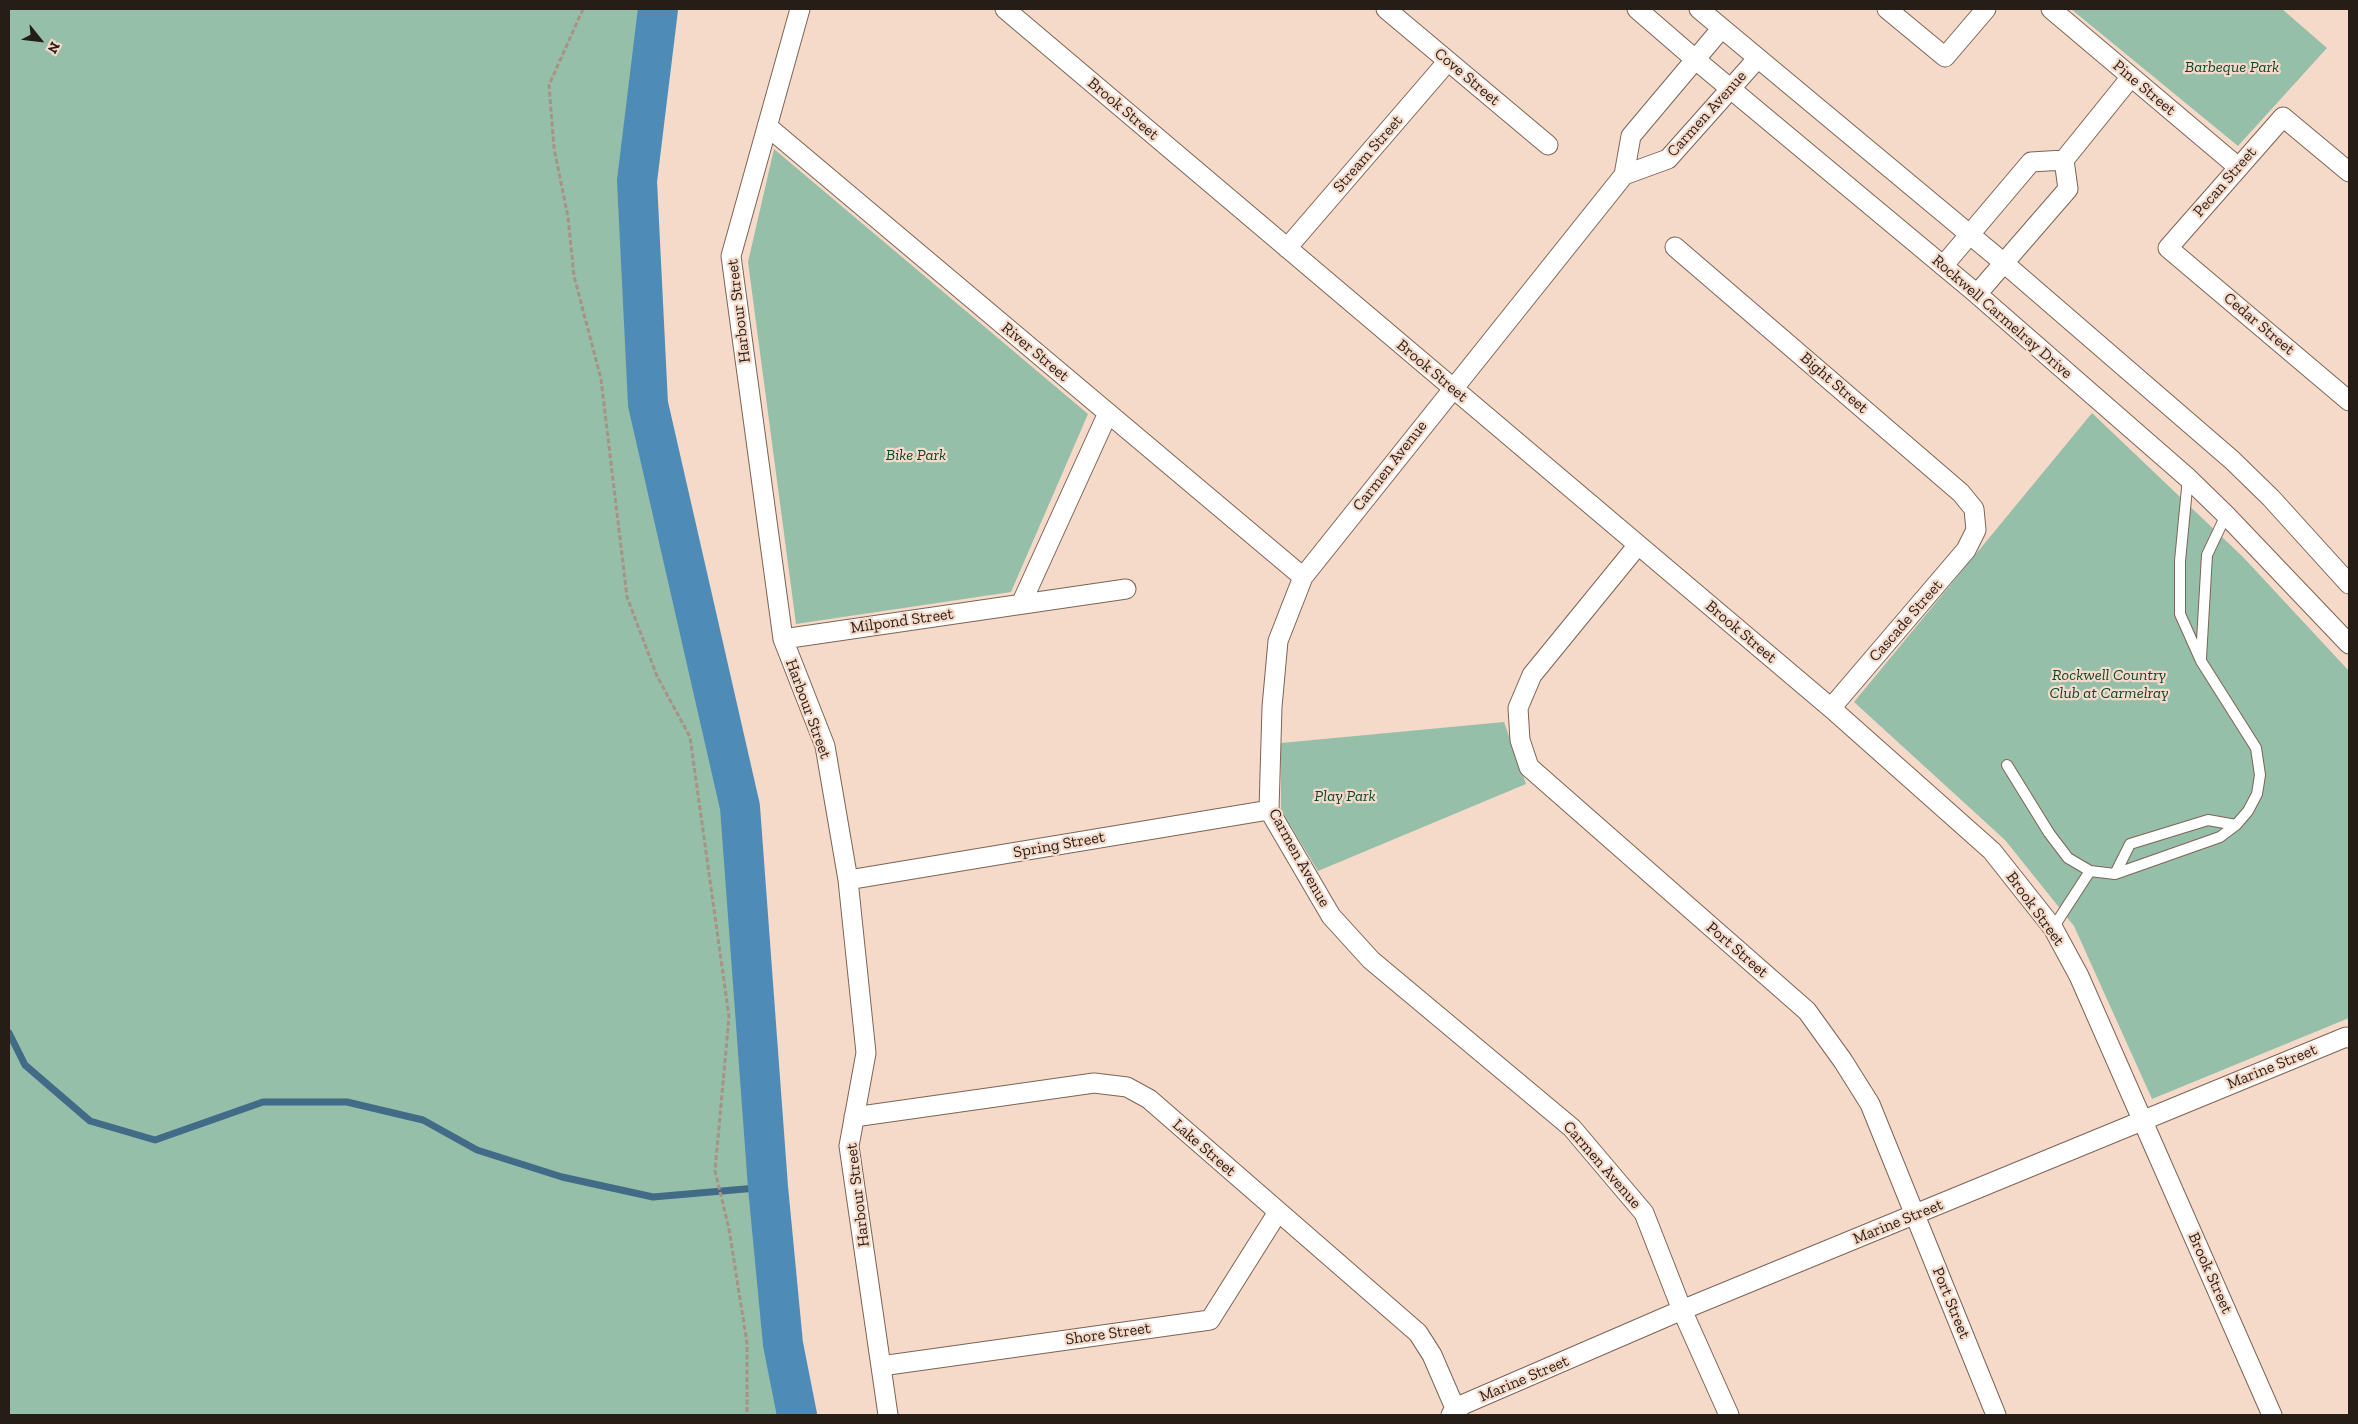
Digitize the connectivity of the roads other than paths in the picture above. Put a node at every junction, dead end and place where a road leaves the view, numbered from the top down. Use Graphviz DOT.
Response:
graph roads {
  1 [pos="800,9"];
  2 [pos="1005,9"];
  3 [pos="1386,9"];
  4 [pos="1637,9"];
  5 [pos="1699,9"];
  6 [pos="1887,9"];
  7 [pos="1986,9"];
  8 [pos="2051,9"];
  9 [pos="1721,29"];
  10 [pos="1757,59"];
  11 [pos="1696,60"];
  12 [pos="1448,61"];
  13 [pos="2131,77"];
  14 [pos="1730,89"];
  15 [pos="767,126"];
  16 [pos="1548,145"];
  17 [pos="2064,160"];
  18 [pos="2238,167"];
  19 [pos="2349,172"];
  20 [pos="1624,176"];
  21 [pos="1969,234"];
  22 [pos="1675,247"];
  23 [pos="1287,248"];
  24 [pos="2168,248"];
  25 [pos="2004,263"];
  26 [pos="1943,266"];
  27 [pos="1978,294"];
  28 [pos="1452,388"];
  29 [pos="2349,401"];
  30 [pos="1108,413"];
  31 [pos="2188,478"];
  32 [pos="2226,515"];
  33 [pos="1976,530"];
  34 [pos="1638,545"];
  35 [pos="1303,577"];
  36 [pos="2349,584"];
  37 [pos="1126,588"];
  38 [pos="1021,604"];
  39 [pos="783,639"];
  40 [pos="2349,644"];
  41 [pos="2201,661"];
  42 [pos="1831,708"];
  43 [pos="2007,765"];
  44 [pos="1269,810"];
  45 [pos="2236,826"];
  46 [pos="2090,871"];
  47 [pos="2115,874"];
  48 [pos="848,880"];
  49 [pos="2053,928"];
  50 [pos="2349,1038"];
  51 [pos="854,1117"];
  52 [pos="2142,1121"];
  53 [pos="1278,1212"];
  54 [pos="1915,1214"];
  55 [pos="1682,1310"];
  56 [pos="881,1366"];
  57 [pos="1455,1413"];
  58 [pos="888,1415"];
  59 [pos="1729,1415"];
  60 [pos="1996,1415"];
  61 [pos="2272,1415"];
  1 -- 15 [label="street, Harbour Street"];
  2 -- 23 [label="street, Brook Street"];
  3 -- 12 [label="street, Cove Street"];
  4 -- 11 [label="street, Rockwell Carmelray Drive"];
  5 -- 9 [label="street"];
  6 -- 7 [label="street"];
  8 -- 13 [label="street, Pine Street"];
  9 -- 10 [label="street"];
  9 -- 11 [label="street, Carmen Avenue"];
  10 -- 14 [label="street, Carmen Avenue"];
  10 -- 21 [label="street"];
  11 -- 14 [label="street, Rockwell Carmelray Drive"];
  11 -- 20 [label="street, Carmen Avenue"];
  12 -- 16 [label="street, Cove Street"];
  12 -- 23 [label="street, Stream Street"];
  13 -- 17 [label="street"];
  13 -- 18 [label="street, Pine Street"];
  14 -- 20 [label="street, Carmen Avenue"];
  14 -- 26 [label="street, Rockwell Carmelray Drive"];
  15 -- 30 [label="street, River Street"];
  15 -- 39 [label="street, Harbour Street"];
  17 -- 21 [label="street"];
  17 -- 25 [label="street"];
  18 -- 19 [label="street, Pecan Street"];
  18 -- 24 [label="street, Pecan Street"];
  20 -- 28 [label="street, Carmen Avenue"];
  21 -- 25 [label="street"];
  21 -- 26 [label="street"];
  22 -- 33 [label="street, Bight Street"];
  23 -- 28 [label="street, Brook Street"];
  24 -- 29 [label="street, Cedar Street"];
  25 -- 27 [label="street"];
  25 -- 36 [label="street"];
  26 -- 27 [label="street, Rockwell Carmelray Drive"];
  27 -- 31 [label="street, Rockwell Carmelray Drive"];
  28 -- 34 [label="street, Brook Street"];
  28 -- 35 [label="street, Carmen Avenue"];
  30 -- 35 [label="street, River Street"];
  30 -- 38 [label="street"];
  31 -- 32 [label="street, Rockwell Carmelray Drive"];
  31 -- 41 [label="lane"];
  32 -- 40 [label="street, Rockwell Carmelray Drive"];
  32 -- 41 [label="lane"];
  33 -- 42 [label="street, Cascade Street"];
  34 -- 42 [label="street, Brook Street"];
  34 -- 54 [label="street, Port Street"];
  35 -- 44 [label="street, Carmen Avenue"];
  37 -- 38 [label="street, Milpond Street"];
  38 -- 39 [label="street, Milpond Street"];
  39 -- 48 [label="street, Harbour Street"];
  41 -- 45 [label="lane"];
  42 -- 49 [label="street, Brook Street"];
  43 -- 46 [label="lane"];
  44 -- 48 [label="street, Spring Street"];
  44 -- 55 [label="street, Carmen Avenue"];
  45 -- 47 [label="lane"];
  45 -- 47 [label="lane"];
  46 -- 47 [label="lane"];
  46 -- 49 [label="lane"];
  48 -- 51 [label="street, Harbour Street"];
  49 -- 52 [label="street, Brook Street"];
  50 -- 52 [label="street, Marine Street"];
  51 -- 53 [label="street, Lake Street"];
  51 -- 56 [label="street, Harbour Street"];
  52 -- 54 [label="street, Marine Street"];
  52 -- 61 [label="street, Brook Street"];
  53 -- 56 [label="street, Shore Street"];
  53 -- 57 [label="street, Lake Street"];
  54 -- 55 [label="street, Marine Street"];
  54 -- 60 [label="street, Port Street"];
  55 -- 57 [label="street, Marine Street"];
  55 -- 59 [label="street, Carmen Avenue"];
  56 -- 58 [label="street, Harbour Street"];
}
